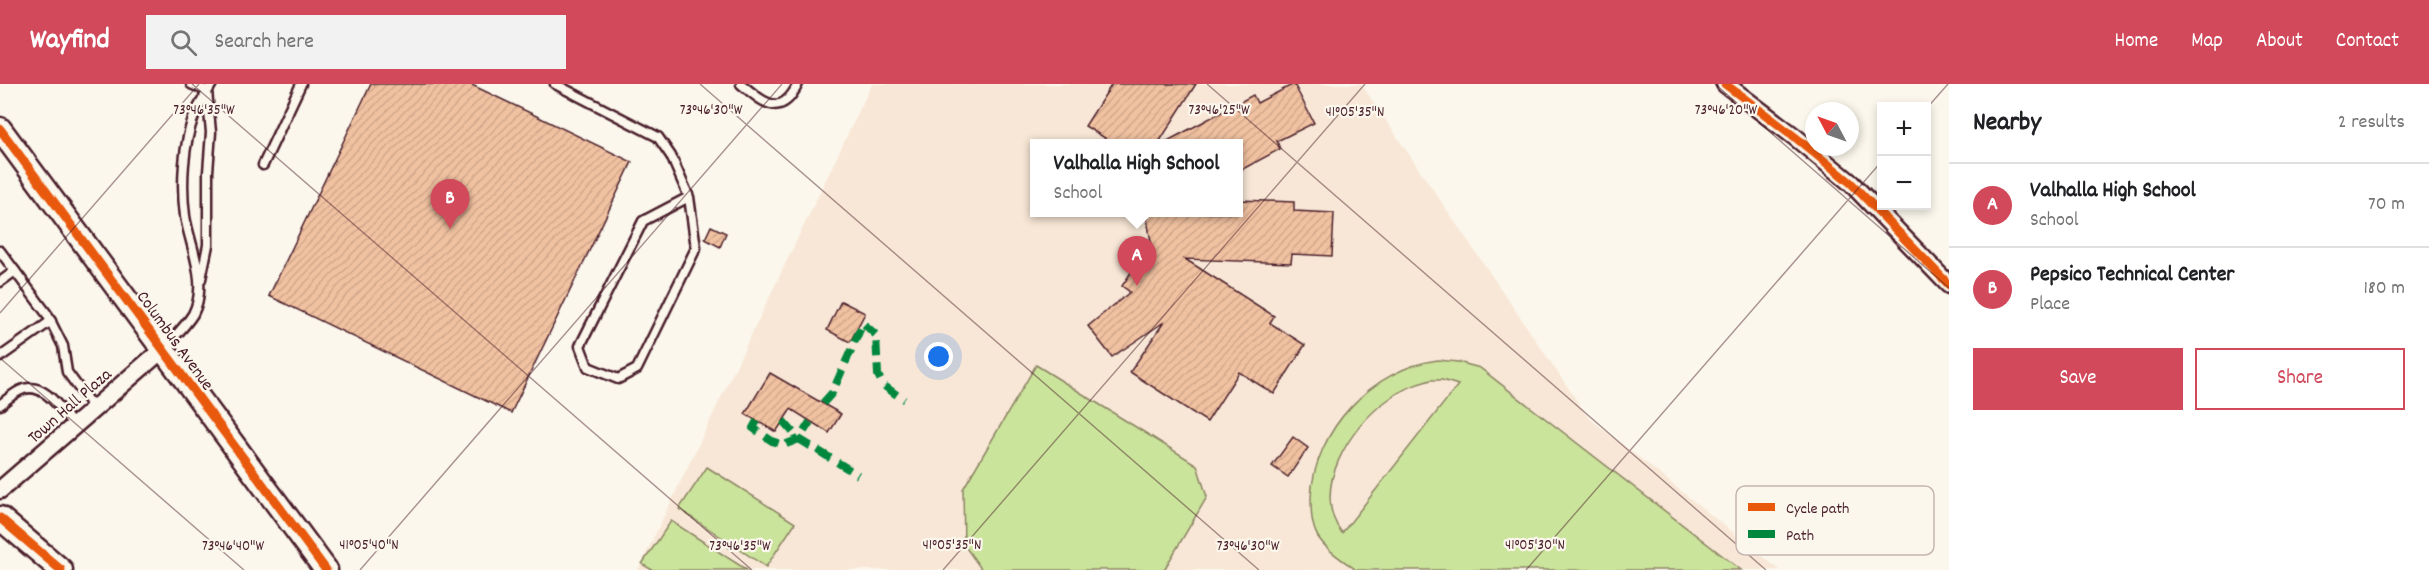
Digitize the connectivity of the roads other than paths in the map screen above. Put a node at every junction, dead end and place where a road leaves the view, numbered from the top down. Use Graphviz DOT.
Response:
graph roads {
  1 [pos="191,84"];
  2 [pos="301,84"];
  3 [pos="555,84"];
  4 [pos="741,84"];
  5 [pos="798,84"];
  6 [pos="1725,84"];
  7 [pos="210,88"];
  8 [pos="0,129"];
  9 [pos="263,165"];
  10 [pos="688,197"];
  11 [pos="0,251"];
  12 [pos="15,271"];
  13 [pos="0,282"];
  14 [pos="200,282"];
  15 [pos="1949,285"];
  16 [pos="51,321"];
  17 [pos="163,350"];
  18 [pos="0,357"];
  19 [pos="0,405"];
  20 [pos="94,409"];
  21 [pos="74,426"];
  22 [pos="0,490"];
  23 [pos="0,519"];
  24 [pos="62,570"];
  25 [pos="326,570"];
  1 -- 7 [label="lane"];
  2 -- 9 [label="lane"];
  3 -- 10 [label="lane"];
  4 -- 5 [label="lane"];
  6 -- 15 [label="street"];
  7 -- 14 [label="lane"];
  7 -- 14 [label="lane"];
  8 -- 17 [label="street, Columbus Avenue"];
  10 -- 10 [label="lane"];
  11 -- 12 [label="lane"];
  12 -- 13 [label="lane"];
  12 -- 16 [label="lane"];
  14 -- 17 [label="lane"];
  16 -- 18 [label="lane"];
  16 -- 20 [label="lane"];
  17 -- 20 [label="street, Town Hall Plaza"];
  17 -- 25 [label="street, Columbus Avenue"];
  19 -- 21 [label="lane"];
  20 -- 21 [label="street, Town Hall Plaza"];
  21 -- 22 [label="street, Town Hall Plaza"];
  23 -- 24 [label="street"];
}
